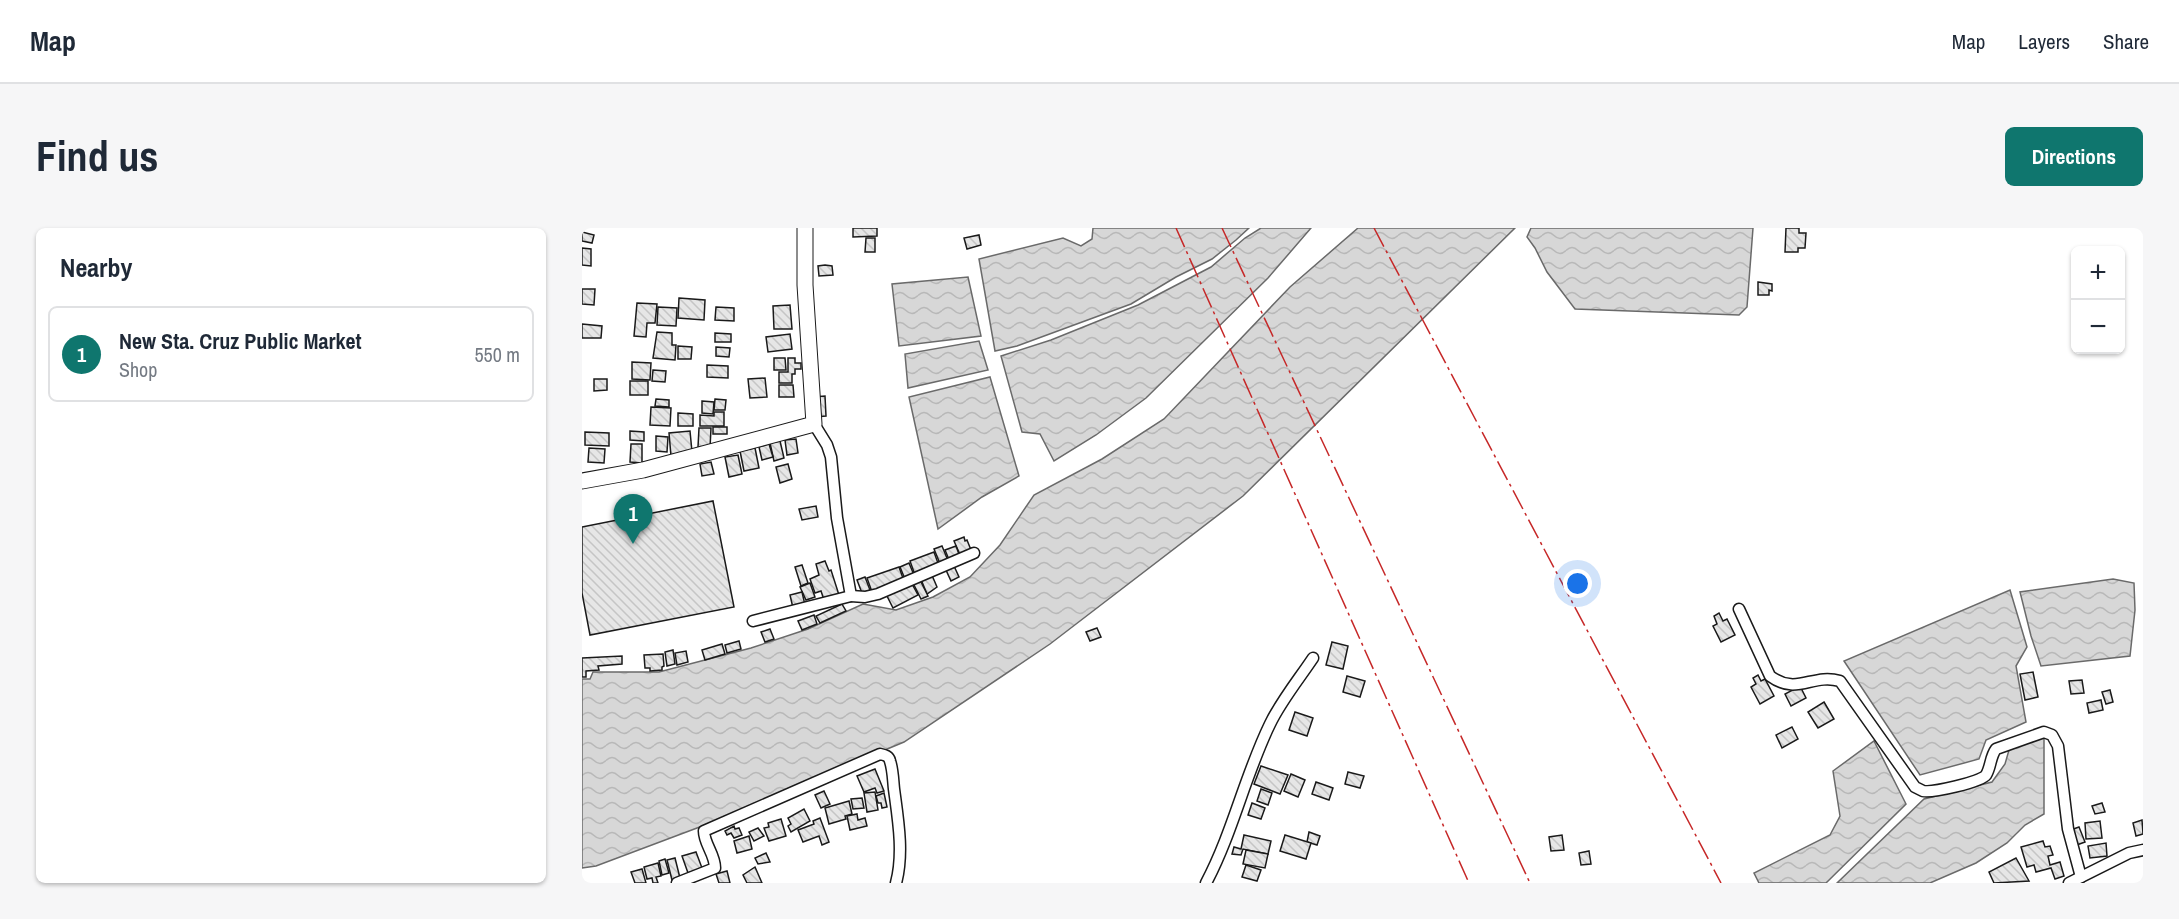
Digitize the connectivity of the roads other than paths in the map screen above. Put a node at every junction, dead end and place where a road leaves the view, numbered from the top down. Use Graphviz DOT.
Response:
graph roads {
  1 [pos="805,228"];
  2 [pos="814,424"];
  3 [pos="582,481"];
  4 [pos="974,553"];
  5 [pos="851,596"];
  6 [pos="1739,609"];
  7 [pos="753,621"];
  8 [pos="1313,658"];
  9 [pos="2143,850"];
  10 [pos="2081,877"];
  11 [pos="677,883"];
  12 [pos="896,883"];
  13 [pos="1206,883"];
  14 [pos="2068,883"];
  1 -- 2 [label="street"];
  2 -- 3 [label="street"];
  2 -- 5 [label="street"];
  4 -- 5 [label="street"];
  5 -- 7 [label="street"];
  6 -- 10 [label="street"];
  8 -- 13 [label="street"];
  9 -- 10 [label="street"];
  10 -- 14 [label="street"];
  11 -- 12 [label="street"];
}
